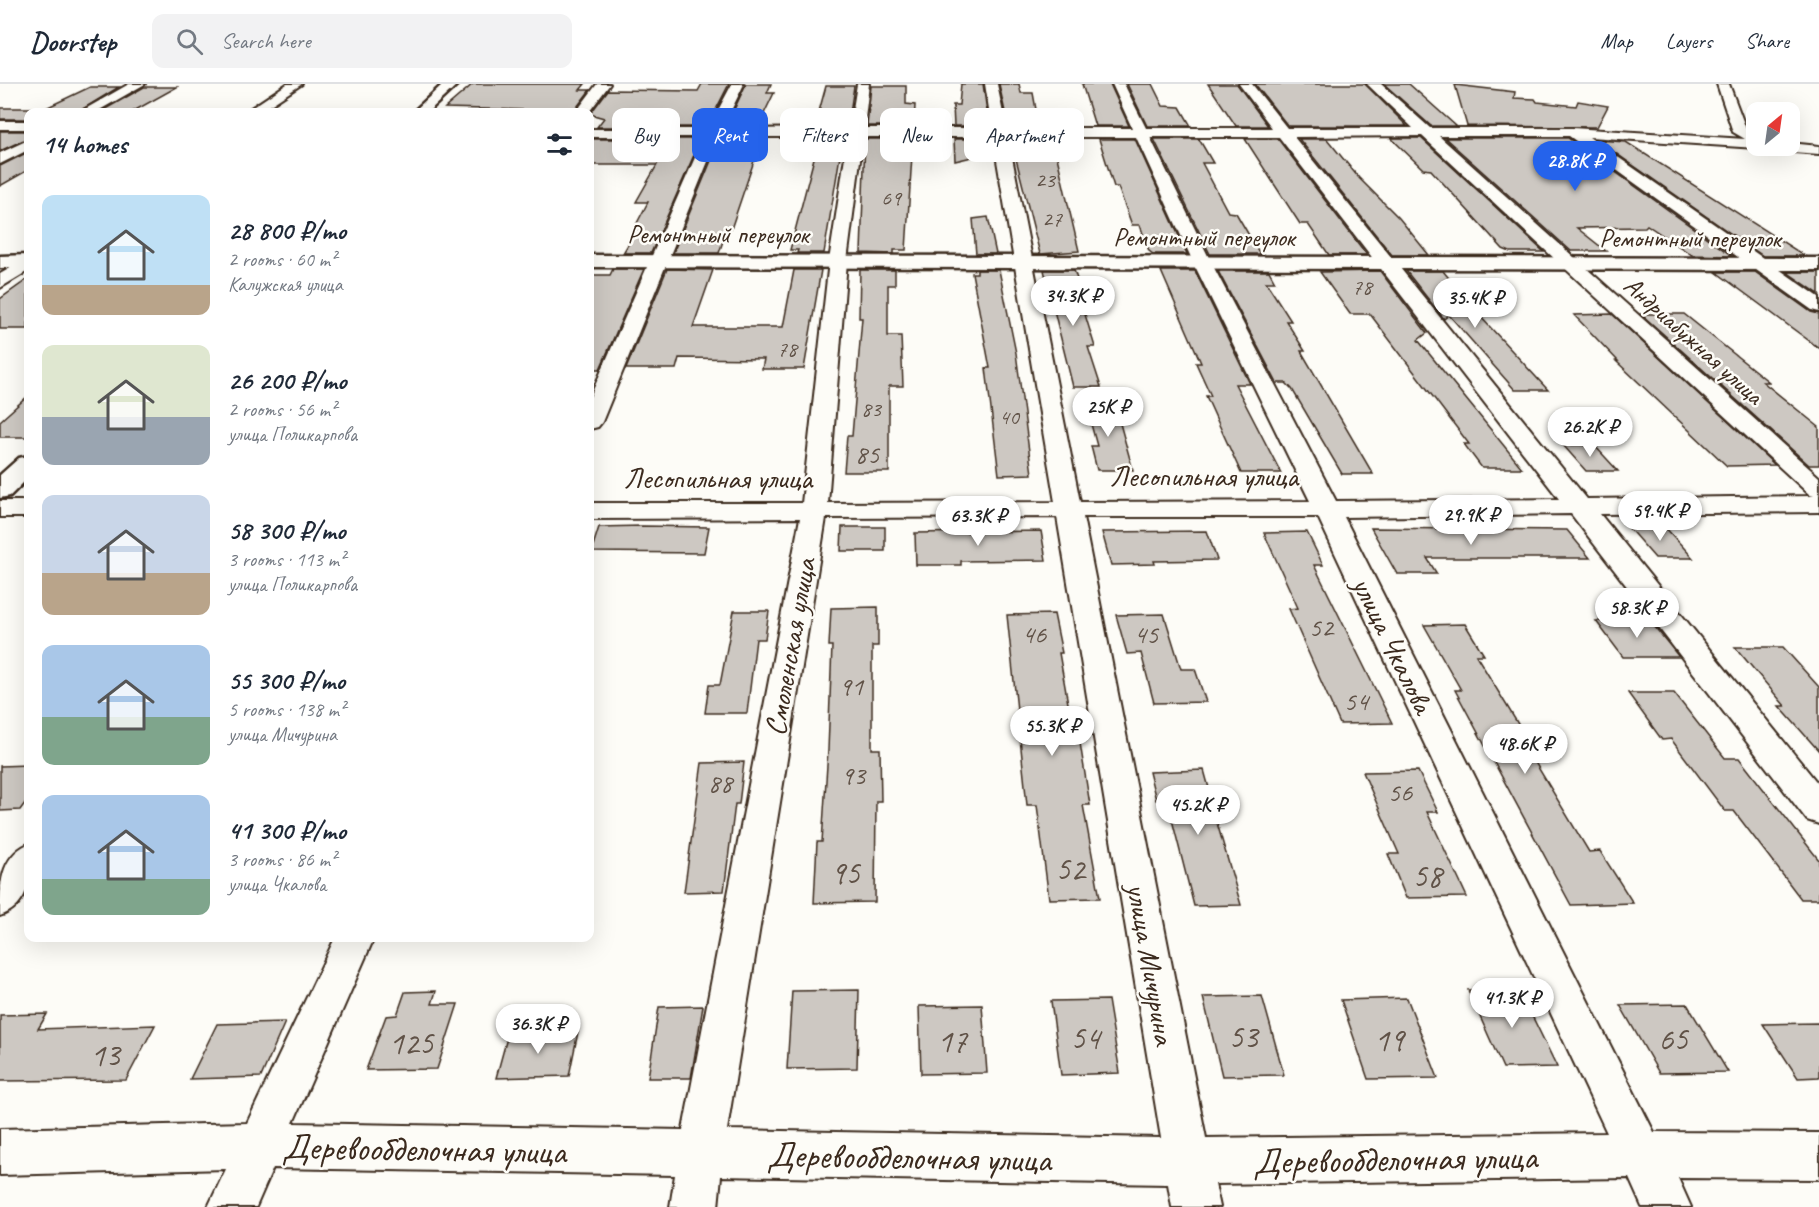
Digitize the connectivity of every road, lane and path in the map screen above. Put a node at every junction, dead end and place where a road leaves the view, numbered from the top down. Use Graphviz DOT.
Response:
graph roads {
  1 [pos="139,84"];
  2 [pos="296,84"];
  3 [pos="451,84"];
  4 [pos="604,84"];
  5 [pos="738,84"];
  6 [pos="863,84"];
  7 [pos="991,84"];
  8 [pos="1118,84"];
  9 [pos="1245,84"];
  10 [pos="1373,84"];
  11 [pos="1723,84"];
  12 [pos="94,108"];
  13 [pos="258,108"];
  14 [pos="424,108"];
  15 [pos="585,108"];
  16 [pos="726,108"];
  17 [pos="859,108"];
  18 [pos="995,108"];
  19 [pos="0,125"];
  20 [pos="24,125"];
  21 [pos="1572,132"];
  22 [pos="594,133"];
  23 [pos="692,133"];
  24 [pos="964,133"];
  25 [pos="1084,133"];
  26 [pos="1140,133"];
  27 [pos="1281,133"];
  28 [pos="868,134"];
  29 [pos="1425,134"];
  30 [pos="1746,134"];
  31 [pos="1746,143"];
  32 [pos="24,146"];
  33 [pos="1800,148"];
  34 [pos="1800,149"];
  35 [pos="1804,149"];
  36 [pos="1819,150"];
  37 [pos="0,159"];
  38 [pos="701,162"];
  39 [pos="850,162"];
  40 [pos="1004,162"];
  41 [pos="594,261"];
  42 [pos="660,261"];
  43 [pos="838,261"];
  44 [pos="0,262"];
  45 [pos="24,262"];
  46 [pos="1022,263"];
  47 [pos="1203,264"];
  48 [pos="1819,264"];
  49 [pos="24,265"];
  50 [pos="1388,265"];
  51 [pos="1570,265"];
  52 [pos="1761,265"];
  53 [pos="0,282"];
  54 [pos="1819,306"];
  55 [pos="594,413"];
  56 [pos="24,468"];
  57 [pos="0,490"];
  58 [pos="1819,490"];
  59 [pos="1819,504"];
  60 [pos="1579,507"];
  61 [pos="0,508"];
  62 [pos="24,508"];
  63 [pos="1068,509"];
  64 [pos="1327,509"];
  65 [pos="594,511"];
  66 [pos="814,511"];
  67 [pos="1819,810"];
  68 [pos="24,866"];
  69 [pos="0,899"];
  70 [pos="352,942"];
  71 [pos="259,1145"];
  72 [pos="0,1152"];
  73 [pos="700,1153"];
  74 [pos="1641,1155"];
  75 [pos="1819,1156"];
  76 [pos="1187,1161"];
  77 [pos="232,1207"];
  78 [pos="694,1207"];
  79 [pos="1196,1207"];
  80 [pos="1666,1207"];
  1 -- 12 [label="street"];
  2 -- 13 [label="street"];
  3 -- 14 [label="main road"];
  4 -- 15 [label="street"];
  5 -- 16 [label="street"];
  6 -- 17 [label="street, Смоленская улица"];
  7 -- 18 [label="street, улица Мичурина"];
  8 -- 26 [label="street, улица Чкалова"];
  9 -- 27 [label="street"];
  10 -- 29 [label="street, Андриабужная улица"];
  11 -- 30 [label="street"];
  19 -- 20 [label="street"];
  21 -- 29 [label="street"];
  21 -- 31 [label="street"];
  21 -- 52 [label="street"];
  22 -- 23 [label="street"];
  24 -- 28 [label="street"];
  25 -- 26 [label="street"];
  26 -- 27 [label="street"];
  26 -- 47 [label="street, улица Чкалова"];
  27 -- 29 [label="street"];
  27 -- 50 [label="street"];
  29 -- 51 [label="street, Андриабужная улица"];
  32 -- 37 [label="street"];
  33 -- 35 [label="street"];
  34 -- 35 [label="street"];
  35 -- 36 [label="street"];
  38 -- 42 [label="street"];
  39 -- 43 [label="street, Смоленская улица"];
  40 -- 46 [label="street, улица Мичурина"];
  41 -- 42 [label="main road, Ремонтный переулок"];
  42 -- 43 [label="main road, Ремонтный переулок"];
  42 -- 55 [label="street"];
  43 -- 46 [label="main road, Ремонтный переулок"];
  43 -- 66 [label="street, Смоленская улица"];
  44 -- 45 [label="main road"];
  46 -- 47 [label="main road, Ремонтный переулок"];
  46 -- 63 [label="street, улица Мичурина"];
  47 -- 50 [label="main road, Ремонтный переулок"];
  47 -- 64 [label="street, улица Чкалова"];
  48 -- 52 [label="main road, Ремонтный переулок"];
  49 -- 53 [label="street"];
  50 -- 51 [label="main road, Ремонтный переулок"];
  50 -- 60 [label="street"];
  51 -- 52 [label="main road, Ремонтный переулок"];
  51 -- 58 [label="street, Андриабужная улица"];
  52 -- 54 [label="street"];
  56 -- 57 [label="main road"];
  59 -- 60 [label="street, Лесопильная улица"];
  60 -- 64 [label="street, Лесопильная улица"];
  60 -- 67 [label="street"];
  61 -- 62 [label="street"];
  63 -- 64 [label="street, Лесопильная улица"];
  63 -- 66 [label="street, Лесопильная улица"];
  63 -- 76 [label="street, улица Мичурина"];
  64 -- 74 [label="street, улица Чкалова"];
  65 -- 66 [label="street, Лесопильная улица"];
  66 -- 73 [label="street, Смоленская улица"];
  68 -- 69 [label="street"];
  70 -- 71 [label="street"];
  71 -- 72 [label="street, Деревообделочная улица"];
  71 -- 73 [label="street, Деревообделочная улица"];
  71 -- 77 [label="street"];
  73 -- 76 [label="street, Деревообделочная улица"];
  73 -- 78 [label="street, Смоленская улица"];
  74 -- 75 [label="street, Деревообделочная улица"];
  74 -- 76 [label="street, Деревообделочная улица"];
  74 -- 80 [label="street, улица Чкалова"];
  76 -- 79 [label="street, улица Мичурина"];
}
